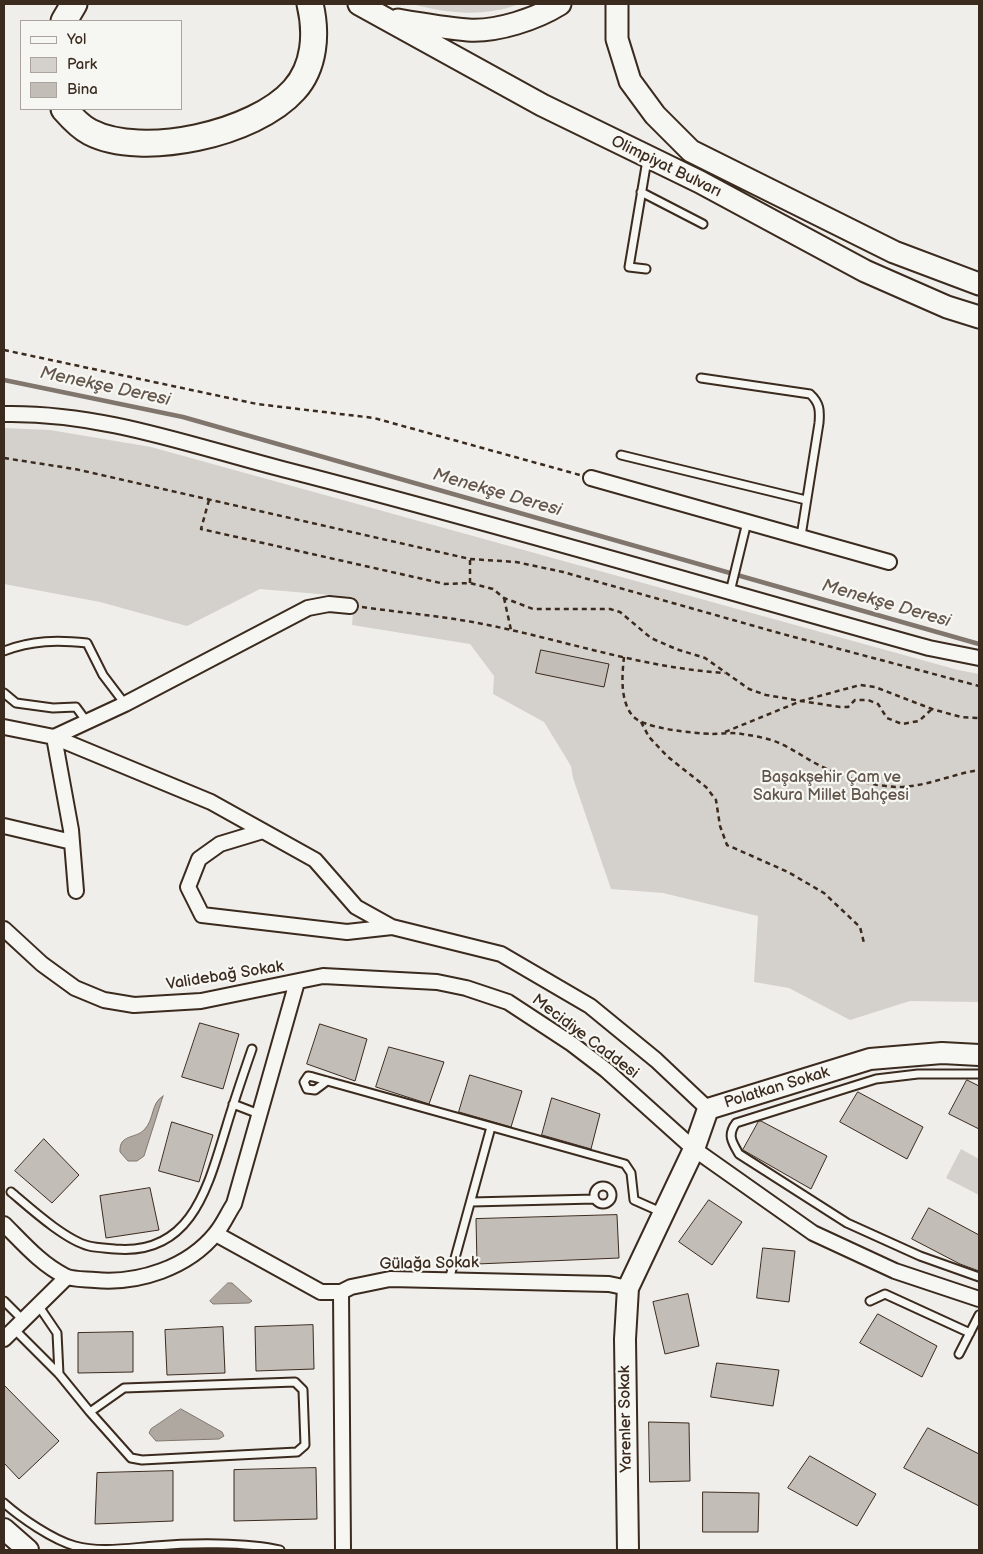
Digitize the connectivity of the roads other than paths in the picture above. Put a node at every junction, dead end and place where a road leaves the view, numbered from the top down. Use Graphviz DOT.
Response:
graph roads {
  1 [pos="74,4"];
  2 [pos="310,4"];
  3 [pos="359,4"];
  4 [pos="560,4"];
  5 [pos="617,4"];
  6 [pos="385,19"];
  7 [pos="65,20"];
  8 [pos="65,110"];
  9 [pos="647,157"];
  10 [pos="641,192"];
  11 [pos="703,224"];
  12 [pos="646,269"];
  13 [pos="979,284"];
  14 [pos="979,317"];
  15 [pos="701,378"];
  16 [pos="4,414"];
  17 [pos="621,455"];
  18 [pos="591,478"];
  19 [pos="806,500"];
  20 [pos="747,521"];
  21 [pos="801,536"];
  22 [pos="889,562"];
  23 [pos="730,592"];
  24 [pos="350,606"];
  25 [pos="4,651"];
  26 [pos="979,658"];
  27 [pos="4,693"];
  28 [pos="125,704"];
  29 [pos="86,722"];
  30 [pos="4,727"];
  31 [pos="54,737"];
  32 [pos="4,826"];
  33 [pos="263,830"];
  34 [pos="72,842"];
  35 [pos="76,891"];
  36 [pos="392,927"];
  37 [pos="4,929"];
  38 [pos="296,982"];
  39 [pos="252,1048"];
  40 [pos="979,1055"];
  41 [pos="979,1074"];
  42 [pos="327,1081"];
  43 [pos="233,1104"];
  44 [pos="708,1110"];
  45 [pos="259,1114"];
  46 [pos="492,1127"];
  47 [pos="694,1149"];
  48 [pos="11,1192"];
  49 [pos="595,1199"];
  50 [pos="471,1202"];
  51 [pos="664,1213"];
  52 [pos="4,1224"];
  53 [pos="216,1234"];
  54 [pos="67,1277"];
  55 [pos="979,1277"];
  56 [pos="449,1280"];
  57 [pos="628,1288"];
  58 [pos="341,1292"];
  59 [pos="979,1299"];
  60 [pos="4,1301"];
  61 [pos="870,1301"];
  62 [pos="38,1305"];
  63 [pos="979,1315"];
  64 [pos="11,1330"];
  65 [pos="970,1333"];
  66 [pos="959,1354"];
  67 [pos="60,1374"];
  68 [pos="90,1412"];
  69 [pos="4,1503"];
  70 [pos="4,1529"];
  71 [pos="28,1550"];
  72 [pos="280,1550"];
  73 [pos="343,1550"];
  74 [pos="628,1550"];
  1 -- 7 [label="highway"];
  2 -- 8 [label="highway"];
  3 -- 6 [label="main road, Olimpiyat Bulvarı"];
  4 -- 6 [label="main road"];
  5 -- 13 [label="main road"];
  6 -- 9 [label="main road, Olimpiyat Bulvarı"];
  9 -- 10 [label="lane"];
  9 -- 14 [label="main road, Olimpiyat Bulvarı"];
  10 -- 11 [label="lane"];
  10 -- 12 [label="lane"];
  15 -- 19 [label="lane"];
  16 -- 23 [label="street"];
  17 -- 19 [label="lane"];
  18 -- 20 [label="street"];
  19 -- 21 [label="lane"];
  20 -- 21 [label="street"];
  20 -- 23 [label="lane"];
  21 -- 22 [label="street"];
  23 -- 26 [label="street"];
  24 -- 28 [label="street"];
  25 -- 28 [label="lane"];
  27 -- 29 [label="lane"];
  28 -- 29 [label="street"];
  29 -- 31 [label="street"];
  30 -- 31 [label="street"];
  31 -- 33 [label="street"];
  31 -- 34 [label="street"];
  32 -- 34 [label="street"];
  33 -- 36 [label="street"];
  33 -- 36 [label="street"];
  34 -- 35 [label="street"];
  36 -- 44 [label="street"];
  37 -- 38 [label="street, Validebağ Sokak"];
  38 -- 45 [label="street"];
  38 -- 47 [label="street, Mecidiye Caddesi"];
  39 -- 43 [label="lane"];
  40 -- 44 [label="street, Polatkan Sokak"];
  41 -- 55 [label="lane"];
  42 -- 46 [label="lane"];
  43 -- 45 [label="lane"];
  43 -- 48 [label="lane"];
  44 -- 47 [label="street, Polatkan Sokak"];
  45 -- 53 [label="street"];
  46 -- 50 [label="lane"];
  46 -- 51 [label="lane"];
  47 -- 51 [label="street, Polatkan Sokak"];
  47 -- 59 [label="street, Mecidiye Caddesi"];
  49 -- 50 [label="lane"];
  50 -- 56 [label="lane"];
  51 -- 57 [label="street, Polatkan Sokak"];
  52 -- 54 [label="street"];
  53 -- 54 [label="street"];
  53 -- 58 [label="street, Gülağa Sokak"];
  54 -- 62 [label="street"];
  56 -- 57 [label="street, Gülağa Sokak"];
  56 -- 58 [label="street, Gülağa Sokak"];
  57 -- 74 [label="street, Yarenler Sokak"];
  58 -- 73 [label="street"];
  60 -- 64 [label="lane"];
  61 -- 65 [label="lane"];
  62 -- 64 [label="street"];
  62 -- 67 [label="lane"];
  63 -- 65 [label="lane"];
  64 -- 67 [label="lane"];
  65 -- 66 [label="lane"];
  67 -- 68 [label="lane"];
  68 -- 68 [label="lane"];
  69 -- 72 [label="lane"];
  70 -- 71 [label="street"];
}
